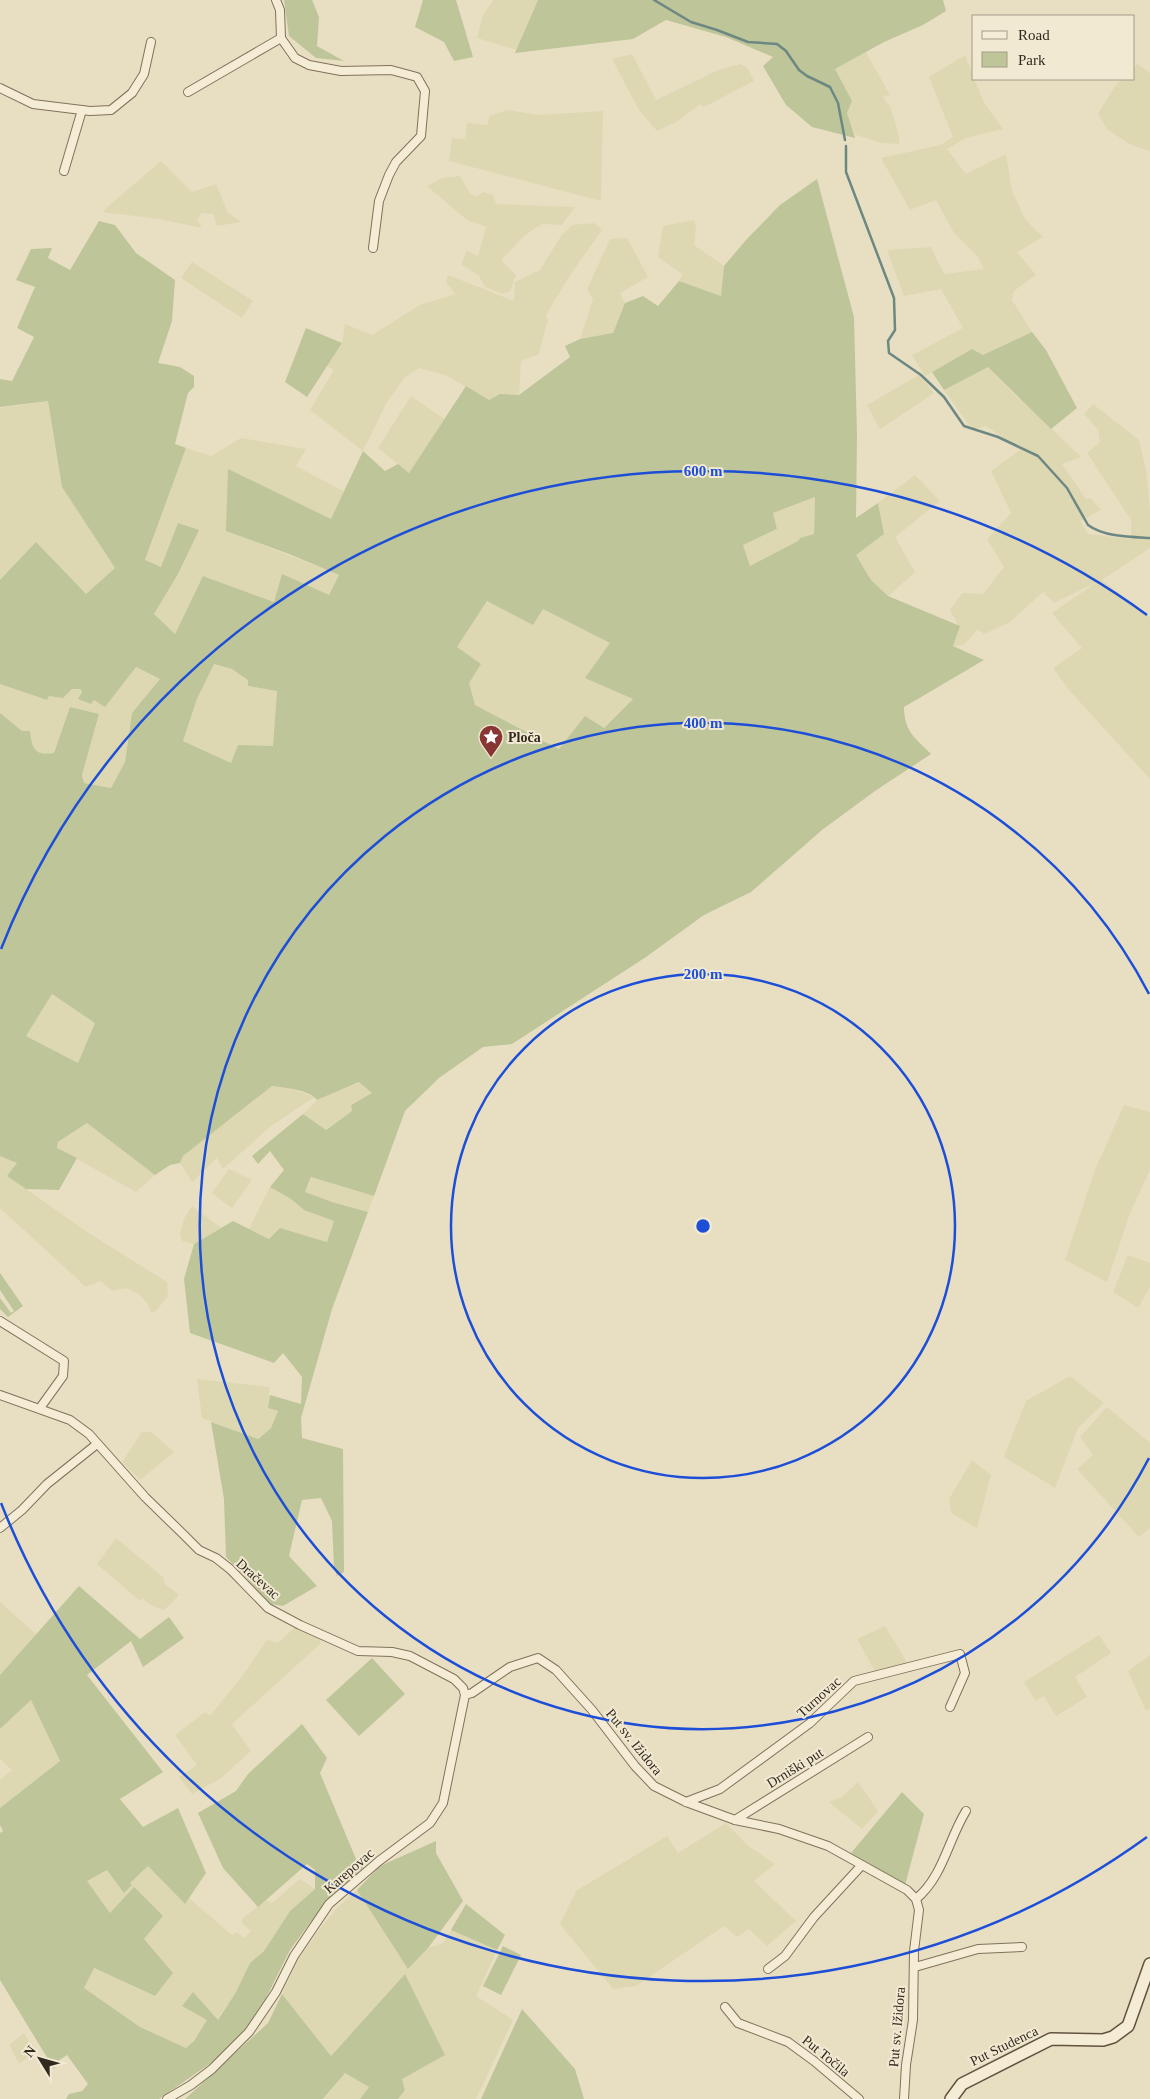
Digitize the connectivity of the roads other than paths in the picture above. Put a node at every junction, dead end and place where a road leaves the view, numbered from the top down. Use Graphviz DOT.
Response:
graph roads {
  1 [pos="276,0"];
  2 [pos="281,38"];
  3 [pos="151,42"];
  4 [pos="0,88"];
  5 [pos="188,92"];
  6 [pos="82,110"];
  7 [pos="64,171"];
  8 [pos="373,248"];
  9 [pos="0,1321"];
  10 [pos="0,1396"];
  11 [pos="40,1408"];
  12 [pos="97,1444"];
  13 [pos="0,1528"];
  14 [pos="464,1691"];
  15 [pos="950,1707"];
  16 [pos="868,1737"];
  17 [pos="686,1802"];
  18 [pos="966,1811"];
  19 [pos="735,1820"];
  20 [pos="861,1866"];
  21 [pos="916,1899"];
  22 [pos="1022,1947"];
  23 [pos="1150,1964"];
  24 [pos="915,1967"];
  25 [pos="768,1969"];
  26 [pos="725,2007"];
  27 [pos="167,2099"];
  28 [pos="859,2099"];
  29 [pos="904,2099"];
  30 [pos="951,2099"];
  1 -- 2 [label="street"];
  2 -- 5 [label="street"];
  2 -- 8 [label="street"];
  3 -- 6 [label="street"];
  4 -- 6 [label="street"];
  6 -- 7 [label="street"];
  9 -- 11 [label="street"];
  10 -- 11 [label="street, Dračevac"];
  11 -- 12 [label="street, Dračevac"];
  12 -- 13 [label="street"];
  12 -- 14 [label="street, Dračevac"];
  14 -- 17 [label="street, Put sv. Ižidora"];
  14 -- 27 [label="street, Karepovac"];
  15 -- 17 [label="street, Turnovac"];
  16 -- 19 [label="street, Drniški put"];
  17 -- 19 [label="street, Put sv. Ižidora"];
  18 -- 21 [label="street"];
  19 -- 20 [label="street, Put sv. Ižidora"];
  20 -- 21 [label="street, Put sv. Ižidora"];
  20 -- 25 [label="street"];
  21 -- 24 [label="street, Put sv. Ižidora"];
  22 -- 24 [label="street"];
  23 -- 30 [label="street, Put Studenca"];
  24 -- 29 [label="street, Put sv. Ižidora"];
  26 -- 28 [label="street, Put Točila"];
}
